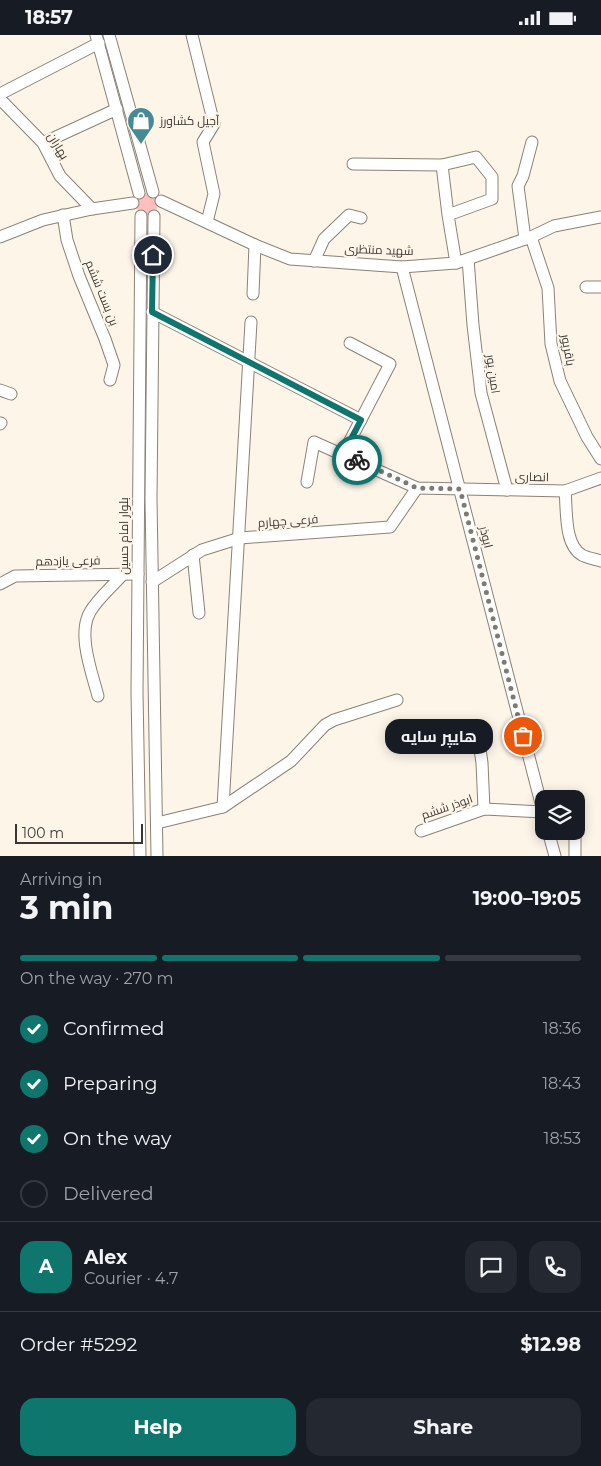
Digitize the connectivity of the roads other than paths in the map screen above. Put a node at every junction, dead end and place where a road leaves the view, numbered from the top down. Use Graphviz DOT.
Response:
graph roads {
  1 [pos="109,35"];
  2 [pos="192,35"];
  3 [pos="97,39"];
  4 [pos="0,94"];
  5 [pos="0,99"];
  6 [pos="117,109"];
  7 [pos="532,142"];
  8 [pos="43,143"];
  9 [pos="353,164"];
  10 [pos="442,165"];
  11 [pos="157,197"];
  12 [pos="136,198"];
  13 [pos="92,209"];
  14 [pos="63,215"];
  15 [pos="448,215"];
  16 [pos="140,216"];
  17 [pos="154,217"];
  18 [pos="601,217"];
  19 [pos="361,218"];
  20 [pos="207,222"];
  21 [pos="0,237"];
  22 [pos="528,238"];
  23 [pos="256,245"];
  24 [pos="468,259"];
  25 [pos="314,261"];
  26 [pos="456,263"];
  27 [pos="402,267"];
  28 [pos="586,287"];
  29 [pos="601,287"];
  30 [pos="253,293"];
  31 [pos="152,312"];
  32 [pos="252,322"];
  33 [pos="350,343"];
  34 [pos="249,362"];
  35 [pos="110,380"];
  36 [pos="361,420"];
  37 [pos="343,454"];
  38 [pos="601,459"];
  39 [pos="601,478"];
  40 [pos="307,482"];
  41 [pos="417,488"];
  42 [pos="460,489"];
  43 [pos="507,490"];
  44 [pos="565,491"];
  45 [pos="240,538"];
  46 [pos="193,555"];
  47 [pos="601,561"];
  48 [pos="123,574"];
  49 [pos="138,574"];
  50 [pos="152,582"];
  51 [pos="0,584"];
  52 [pos="199,613"];
  53 [pos="98,697"];
  54 [pos="397,700"];
  55 [pos="480,749"];
  56 [pos="537,790"];
  57 [pos="223,807"];
  58 [pos="484,809"];
  59 [pos="535,812"];
  60 [pos="157,823"];
  61 [pos="421,831"];
  62 [pos="551,840"];
  63 [pos="575,840"];
  64 [pos="140,856"];
  65 [pos="157,856"];
  66 [pos="555,856"];
  67 [pos="575,856"];
  1 -- 11 [label="street"];
  2 -- 20 [label="street"];
  3 -- 4 [label="street"];
  3 -- 6 [label="street"];
  5 -- 8 [label="street, بهاران"];
  6 -- 8 [label="street"];
  6 -- 12 [label="street"];
  7 -- 22 [label="street, باقرپور"];
  8 -- 13 [label="street, بهاران"];
  9 -- 10 [label="street"];
  10 -- 15 [label="street"];
  10 -- 15 [label="street"];
  11 -- 12 [label="street"];
  11 -- 17 [label="street"];
  11 -- 20 [label="street, شهید منتظری"];
  12 -- 13 [label="street"];
  12 -- 16 [label="street"];
  13 -- 14 [label="street"];
  14 -- 21 [label="street"];
  14 -- 35 [label="street, بن بست ششم"];
  15 -- 26 [label="street"];
  16 -- 17 [label="street"];
  16 -- 49 [label="street, بلوار امام حسین"];
  17 -- 31 [label="street"];
  18 -- 22 [label="street, شهید منتظری"];
  19 -- 25 [label="street"];
  20 -- 23 [label="street, شهید منتظری"];
  22 -- 24 [label="street, شهید منتظری"];
  22 -- 38 [label="street, باقرپور"];
  23 -- 25 [label="street, شهید منتظری"];
  23 -- 30 [label="street"];
  24 -- 26 [label="street, شهید منتظری"];
  24 -- 43 [label="street, امین پور"];
  25 -- 27 [label="street, شهید منتظری"];
  26 -- 27 [label="street, شهید منتظری"];
  27 -- 42 [label="street, ابوذر"];
  28 -- 29 [label="street"];
  31 -- 34 [label="street"];
  31 -- 50 [label="street"];
  32 -- 34 [label="street"];
  33 -- 36 [label="street"];
  34 -- 36 [label="street"];
  34 -- 45 [label="street"];
  36 -- 37 [label="street"];
  37 -- 40 [label="street"];
  37 -- 41 [label="street"];
  39 -- 44 [label="street, انصاری"];
  41 -- 42 [label="street, انصاری"];
  41 -- 45 [label="street, فرعی چهارم"];
  42 -- 43 [label="street, انصاری"];
  42 -- 56 [label="street, ابوذر"];
  43 -- 44 [label="street, انصاری"];
  44 -- 47 [label="street"];
  45 -- 46 [label="street, فرعی چهارم"];
  45 -- 57 [label="street"];
  46 -- 50 [label="street, فرعی چهارم"];
  46 -- 52 [label="street"];
  48 -- 49 [label="street, فرعی یازدهم"];
  48 -- 51 [label="street, فرعی یازدهم"];
  48 -- 53 [label="street"];
  49 -- 64 [label="street, بلوار امام حسین"];
  50 -- 60 [label="street"];
  54 -- 57 [label="street"];
  55 -- 58 [label="street"];
  57 -- 60 [label="street"];
  58 -- 59 [label="street, ابوذر ششم"];
  58 -- 61 [label="street, ابوذر ششم"];
  60 -- 65 [label="street"];
  62 -- 66 [label="street"];
  63 -- 67 [label="street"];
}
